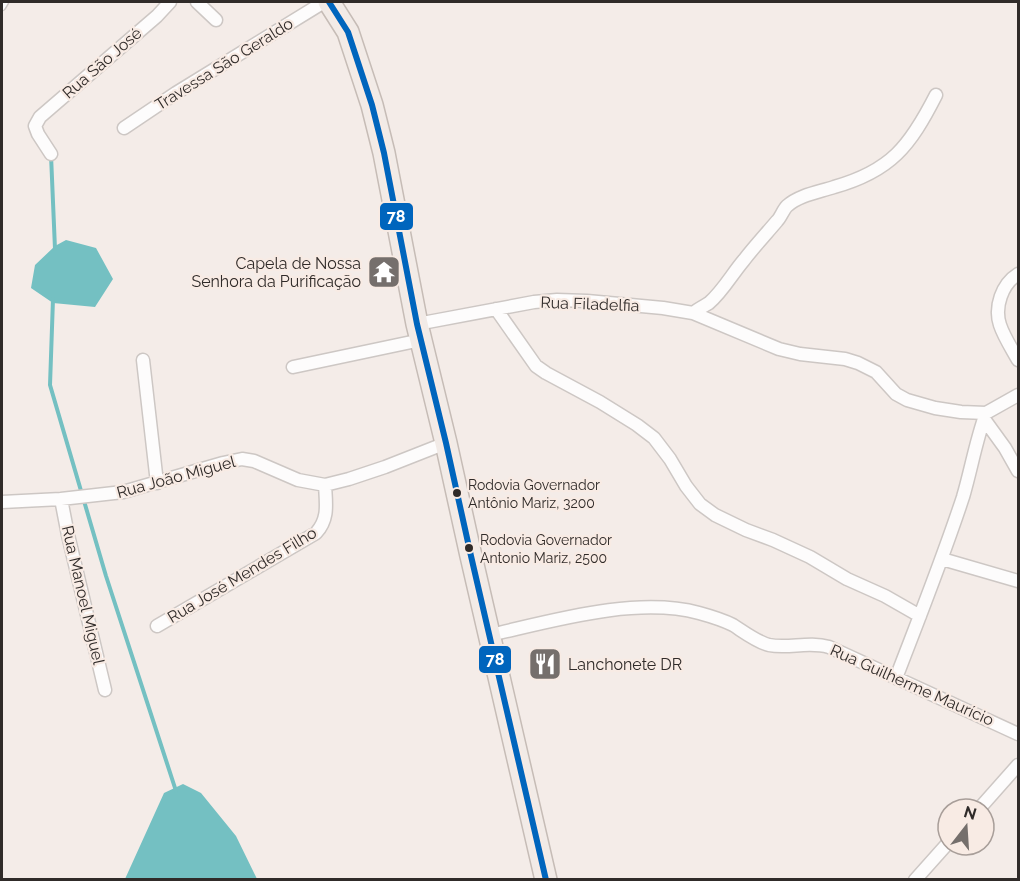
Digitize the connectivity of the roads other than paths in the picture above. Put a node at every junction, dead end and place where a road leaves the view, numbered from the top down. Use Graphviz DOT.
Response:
graph roads {
  1 [pos="5,2"];
  2 [pos="170,2"];
  3 [pos="197,2"];
  4 [pos="324,2"];
  5 [pos="329,2"];
  6 [pos="2,7"];
  7 [pos="216,20"];
  8 [pos="936,95"];
  9 [pos="124,128"];
  10 [pos="51,154"];
  11 [pos="1018,274"];
  12 [pos="495,309"];
  13 [pos="693,313"];
  14 [pos="419,332"];
  15 [pos="143,360"];
  16 [pos="1018,360"];
  17 [pos="293,368"];
  18 [pos="1018,395"];
  19 [pos="985,416"];
  20 [pos="446,443"];
  21 [pos="1018,471"];
  22 [pos="157,483"];
  23 [pos="325,485"];
  24 [pos="62,499"];
  25 [pos="2,502"];
  26 [pos="942,559"];
  27 [pos="1018,581"];
  28 [pos="920,616"];
  29 [pos="157,626"];
  30 [pos="490,635"];
  31 [pos="896,678"];
  32 [pos="105,690"];
  33 [pos="1018,734"];
  34 [pos="1018,765"];
  35 [pos="990,797"];
  36 [pos="936,856"];
  37 [pos="546,879"];
  38 [pos="915,879"];
  1 -- 6 [label="lane"];
  2 -- 10 [label="street, Rua São José"];
  3 -- 7 [label="street"];
  4 -- 9 [label="street, Travessa São Geraldo"];
  5 -- 14 [label="highway"];
  8 -- 13 [label="street"];
  11 -- 16 [label="street"];
  12 -- 13 [label="street, Rua Filadelfia"];
  12 -- 14 [label="street, Rua Filadelfia"];
  12 -- 28 [label="street"];
  13 -- 19 [label="street, Rua Filadelfia"];
  14 -- 17 [label="street, Rua Filadelfia"];
  14 -- 20 [label="highway"];
  15 -- 22 [label="street"];
  18 -- 19 [label="street"];
  19 -- 21 [label="street"];
  19 -- 26 [label="street"];
  20 -- 23 [label="street, Rua João Miguel"];
  20 -- 30 [label="highway"];
  22 -- 23 [label="street, Rua João Miguel"];
  22 -- 24 [label="street, Rua João Miguel"];
  23 -- 29 [label="street, Rua José Mendes Filho"];
  24 -- 25 [label="street, Rua João Miguel"];
  24 -- 32 [label="street, Rua Manoel Miguel"];
  26 -- 27 [label="street"];
  26 -- 28 [label="street"];
  28 -- 31 [label="street"];
  30 -- 31 [label="street, Rua Guilherme Maurício"];
  30 -- 37 [label="highway"];
  31 -- 33 [label="street, Rua Guilherme Maurício"];
  34 -- 35 [label="street"];
  36 -- 38 [label="street"];
}
